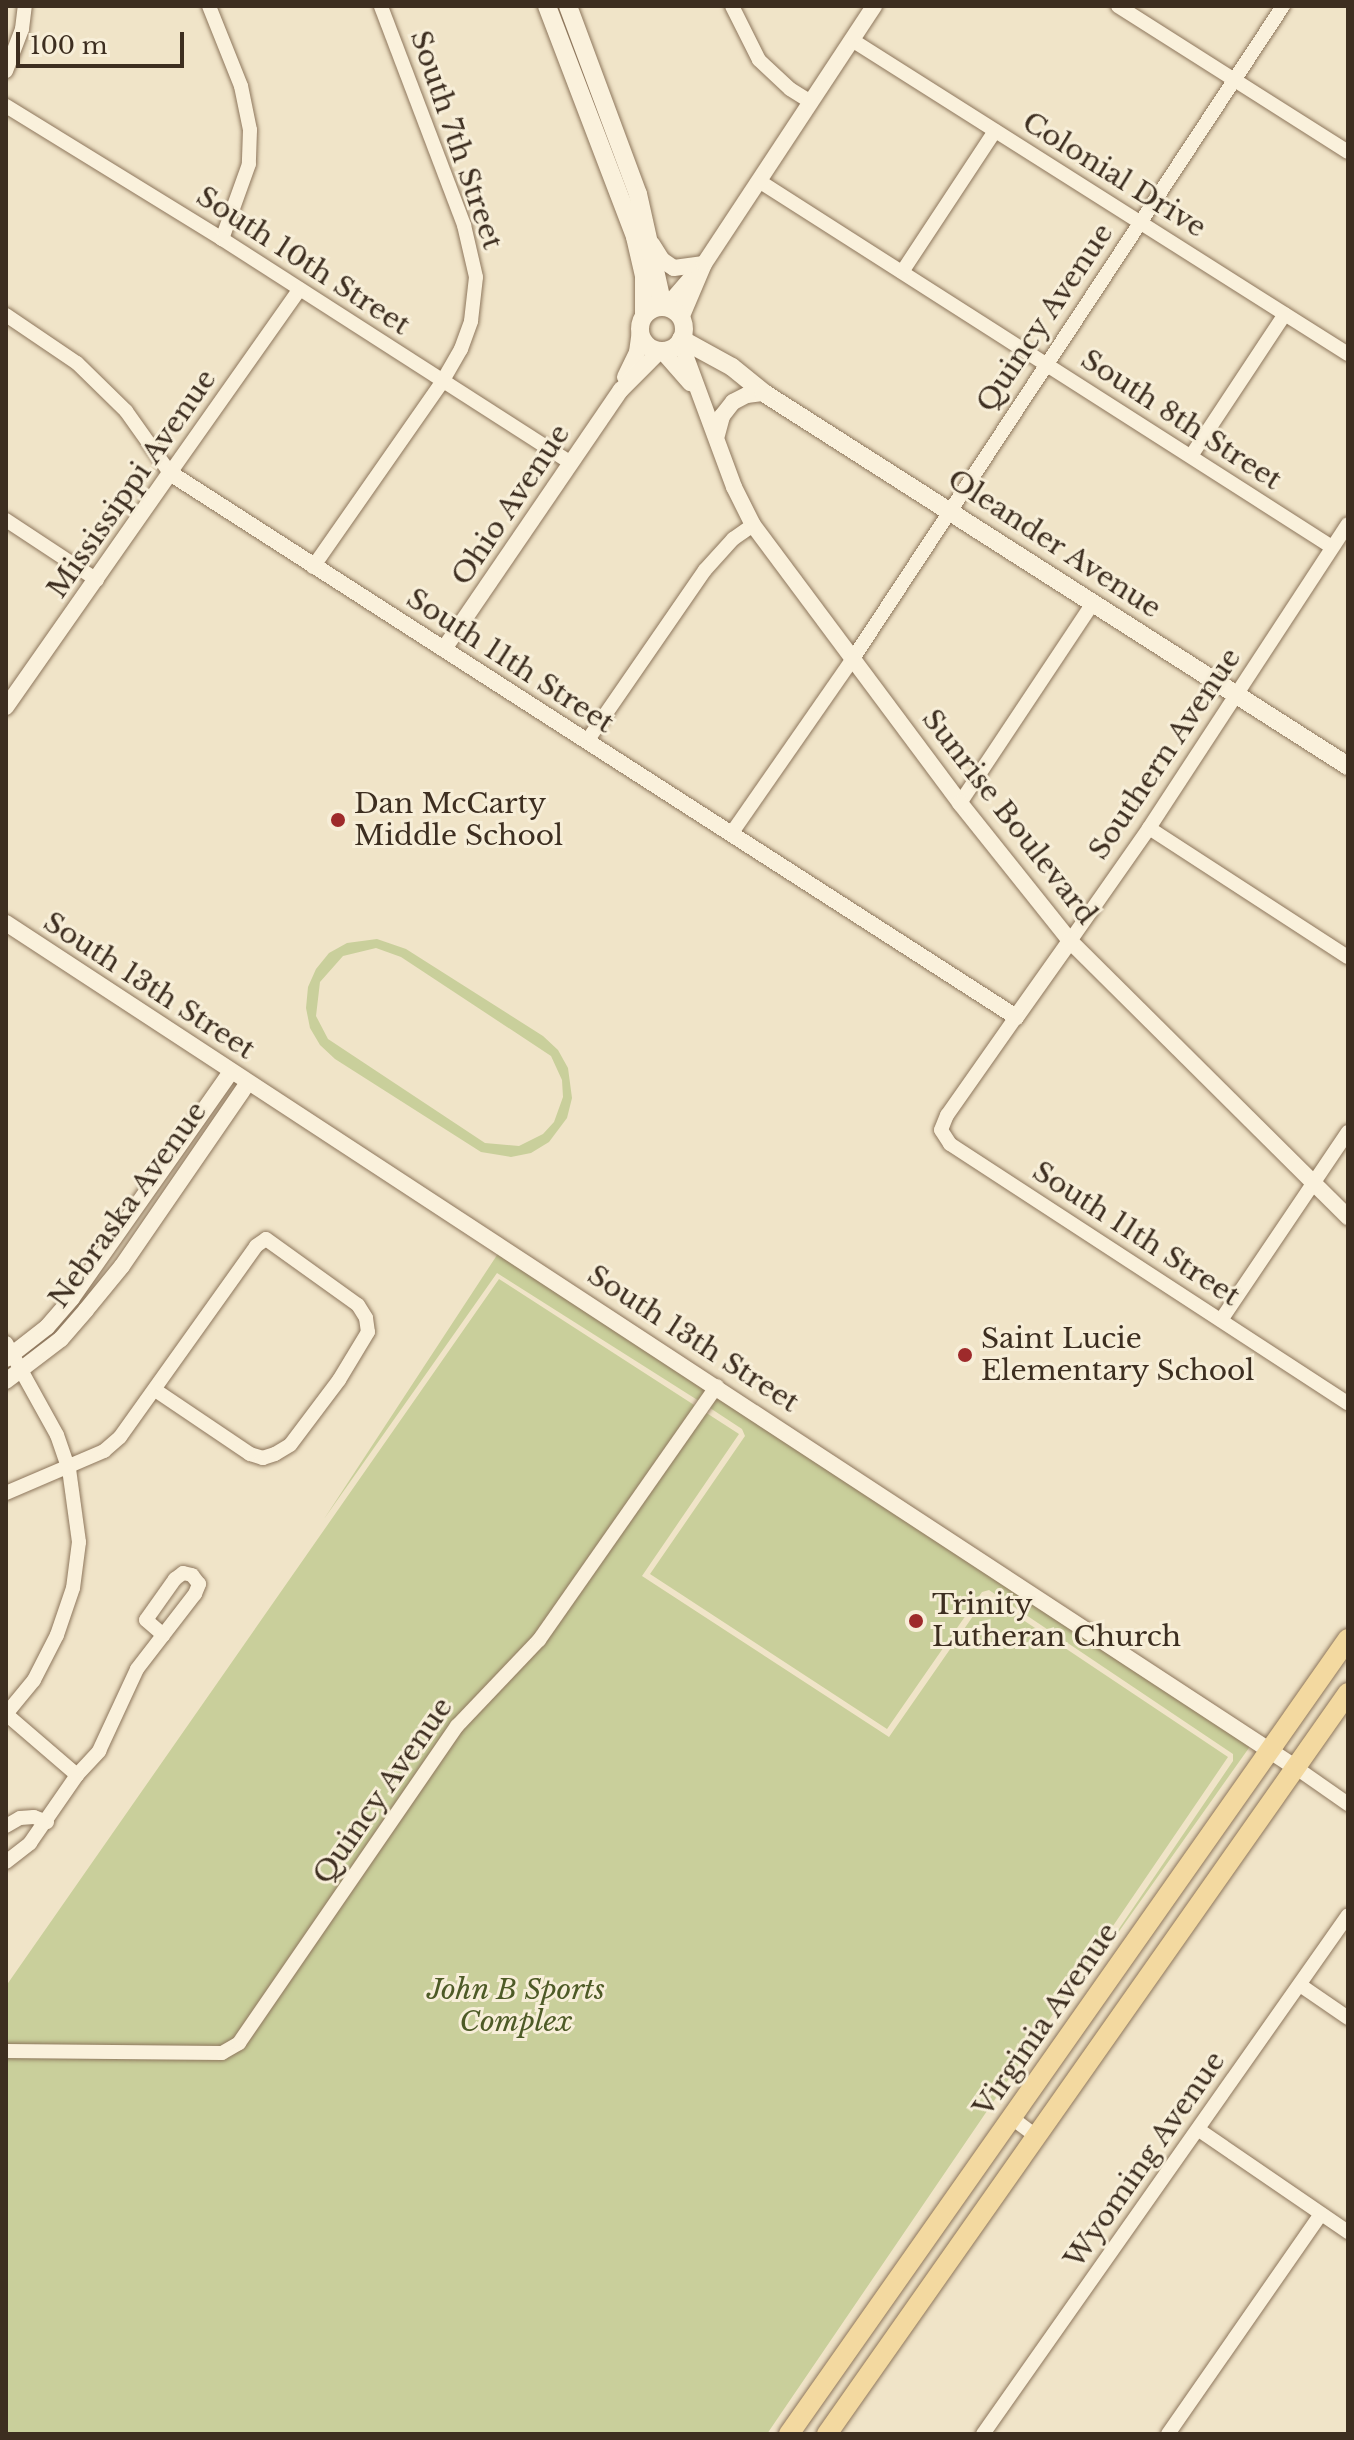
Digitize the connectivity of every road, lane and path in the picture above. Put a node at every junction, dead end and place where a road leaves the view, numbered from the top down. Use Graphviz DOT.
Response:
graph roads {
  1 [pos="25,6"];
  2 [pos="209,6"];
  3 [pos="381,6"];
  4 [pos="547,6"];
  5 [pos="568,6"];
  6 [pos="732,6"];
  7 [pos="874,6"];
  8 [pos="1118,6"];
  9 [pos="1283,6"];
  10 [pos="852,40"];
  11 [pos="6,71"];
  12 [pos="1235,80"];
  13 [pos="811,102"];
  14 [pos="6,106"];
  15 [pos="995,131"];
  16 [pos="1348,152"];
  17 [pos="759,181"];
  18 [pos="1140,222"];
  19 [pos="222,239"];
  20 [pos="652,244"];
  21 [pos="704,264"];
  22 [pos="902,272"];
  23 [pos="300,289"];
  24 [pos="673,313"];
  25 [pos="1285,314"];
  26 [pos="6,315"];
  27 [pos="642,323"];
  28 [pos="681,340"];
  29 [pos="661,351"];
  30 [pos="1348,354"];
  31 [pos="1046,363"];
  32 [pos="732,367"];
  33 [pos="442,382"];
  34 [pos="621,390"];
  35 [pos="764,393"];
  36 [pos="700,397"];
  37 [pos="717,435"];
  38 [pos="1191,456"];
  39 [pos="571,463"];
  40 [pos="170,473"];
  41 [pos="950,510"];
  42 [pos="6,520"];
  43 [pos="1348,524"];
  44 [pos="753,525"];
  45 [pos="1332,547"];
  46 [pos="313,567"];
  47 [pos="97,580"];
  48 [pos="1093,603"];
  49 [pos="444,649"];
  50 [pos="852,660"];
  51 [pos="1236,694"];
  52 [pos="6,707"];
  53 [pos="587,741"];
  54 [pos="1348,766"];
  55 [pos="960,803"];
  56 [pos="1149,828"];
  57 [pos="731,834"];
  58 [pos="6,923"];
  59 [pos="1070,941"];
  60 [pos="1348,957"];
  61 [pos="1016,1017"];
  62 [pos="231,1072"];
  63 [pos="248,1083"];
  64 [pos="941,1130"];
  65 [pos="1348,1132"];
  66 [pos="176,1152"];
  67 [pos="192,1163"];
  68 [pos="1314,1182"];
  69 [pos="1348,1217"];
  70 [pos="106,1254"];
  71 [pos="122,1266"];
  72 [pos="1221,1320"];
  73 [pos="8,1353"];
  74 [pos="21,1372"];
  75 [pos="6,1381"];
  76 [pos="717,1386"];
  77 [pos="155,1390"];
  78 [pos="1348,1403"];
  79 [pos="69,1469"];
  80 [pos="6,1493"];
  81 [pos="163,1635"];
  82 [pos="1348,1639"];
  83 [pos="1348,1693"];
  84 [pos="6,1714"];
  85 [pos="1270,1750"];
  86 [pos="1295,1767"];
  87 [pos="77,1775"];
  88 [pos="1348,1804"];
  89 [pos="47,1822"];
  90 [pos="6,1826"];
  91 [pos="6,1862"];
  92 [pos="1348,1915"];
  93 [pos="1300,1985"];
  94 [pos="1348,2018"];
  95 [pos="6,2051"];
  96 [pos="1012,2118"];
  97 [pos="1199,2130"];
  98 [pos="1036,2136"];
  99 [pos="1321,2214"];
  100 [pos="1348,2232"];
  101 [pos="789,2434"];
  102 [pos="827,2434"];
  103 [pos="983,2434"];
  104 [pos="1168,2434"];
  1 -- 11 [label="street"];
  2 -- 19 [label="street"];
  3 -- 33 [label="street, South 7th Street"];
  4 -- 27 [label="main road"];
  5 -- 20 [label="main road"];
  6 -- 13 [label="street"];
  7 -- 10 [label="street"];
  8 -- 12 [label="street"];
  9 -- 12 [label="street, Quincy Avenue"];
  10 -- 13 [label="street"];
  10 -- 15 [label="street, Colonial Drive"];
  12 -- 16 [label="street"];
  12 -- 18 [label="street, Quincy Avenue"];
  13 -- 17 [label="street"];
  14 -- 19 [label="street, South 10th Street"];
  15 -- 18 [label="street, Colonial Drive"];
  15 -- 22 [label="street"];
  17 -- 21 [label="street"];
  17 -- 22 [label="street, South 8th Street"];
  18 -- 25 [label="street, Colonial Drive"];
  18 -- 31 [label="street, Quincy Avenue"];
  19 -- 23 [label="street, South 10th Street"];
  20 -- 21 [label="street"];
  20 -- 24 [label="main road"];
  21 -- 24 [label="street"];
  22 -- 31 [label="street, South 8th Street"];
  23 -- 33 [label="street, South 10th Street"];
  23 -- 40 [label="street, Mississippi Avenue"];
  24 -- 27 [label="main road"];
  24 -- 28 [label="main road"];
  24 -- 32 [label="main road, Oleander Avenue"];
  25 -- 30 [label="street, Colonial Drive"];
  25 -- 38 [label="street"];
  26 -- 40 [label="street, South 11th Street"];
  27 -- 29 [label="main road"];
  27 -- 34 [label="street, Ohio Avenue"];
  28 -- 29 [label="main road"];
  28 -- 32 [label="main road, Oleander Avenue"];
  28 -- 36 [label="street, Sunrise Boulevard"];
  29 -- 34 [label="street, Ohio Avenue"];
  29 -- 36 [label="street, Sunrise Boulevard"];
  31 -- 38 [label="street, South 8th Street"];
  31 -- 41 [label="street, Quincy Avenue"];
  32 -- 35 [label="main road, Oleander Avenue"];
  33 -- 39 [label="street, South 10th Street"];
  33 -- 46 [label="street"];
  34 -- 39 [label="street, Ohio Avenue"];
  35 -- 37 [label="street"];
  35 -- 41 [label="main road, Oleander Avenue"];
  36 -- 37 [label="street, Sunrise Boulevard"];
  37 -- 44 [label="street, Sunrise Boulevard"];
  38 -- 45 [label="street, South 8th Street"];
  39 -- 49 [label="street, Ohio Avenue"];
  40 -- 46 [label="street, South 11th Street"];
  40 -- 47 [label="street, Mississippi Avenue"];
  41 -- 48 [label="main road, Oleander Avenue"];
  41 -- 50 [label="street, Quincy Avenue"];
  42 -- 47 [label="street"];
  43 -- 45 [label="street, Southern Avenue"];
  44 -- 50 [label="street, Sunrise Boulevard"];
  44 -- 53 [label="street"];
  45 -- 51 [label="street, Southern Avenue"];
  46 -- 49 [label="street, South 11th Street"];
  47 -- 52 [label="street, Mississippi Avenue"];
  48 -- 51 [label="main road, Oleander Avenue"];
  48 -- 55 [label="street"];
  49 -- 53 [label="street, South 11th Street"];
  50 -- 55 [label="street, Sunrise Boulevard"];
  50 -- 57 [label="street, Quincy Avenue"];
  51 -- 54 [label="main road, Oleander Avenue"];
  51 -- 56 [label="street, Southern Avenue"];
  53 -- 57 [label="street, South 11th Street"];
  55 -- 59 [label="street, Sunrise Boulevard"];
  56 -- 59 [label="street, Southern Avenue"];
  56 -- 60 [label="street"];
  57 -- 61 [label="street, South 11th Street"];
  58 -- 62 [label="street, South 13th Street"];
  59 -- 61 [label="street, Southern Avenue"];
  59 -- 68 [label="street, Sunrise Boulevard"];
  61 -- 64 [label="street, Southern Avenue"];
  62 -- 63 [label="street, South 13th Street"];
  62 -- 66 [label="street, Nebraska Avenue"];
  63 -- 67 [label="street, Nebraska Avenue"];
  63 -- 76 [label="street, South 13th Street"];
  64 -- 72 [label="street, South 11th Street"];
  65 -- 68 [label="street"];
  66 -- 67 [label="street"];
  66 -- 70 [label="street, Nebraska Avenue"];
  67 -- 71 [label="street, Nebraska Avenue"];
  68 -- 69 [label="street, Sunrise Boulevard"];
  68 -- 72 [label="street"];
  70 -- 71 [label="street"];
  70 -- 73 [label="street, Nebraska Avenue"];
  71 -- 74 [label="street, Nebraska Avenue"];
  72 -- 78 [label="street, South 11th Street"];
  73 -- 74 [label="street"];
  74 -- 75 [label="street, Nebraska Avenue"];
  74 -- 79 [label="street"];
  76 -- 85 [label="street, South 13th Street"];
  76 -- 95 [label="street, Quincy Avenue"];
  77 -- 77 [label="street"];
  77 -- 79 [label="street"];
  79 -- 80 [label="street"];
  79 -- 84 [label="street"];
  81 -- 87 [label="street"];
  82 -- 85 [label="main road, Virginia Avenue"];
  83 -- 86 [label="main road, Virginia Avenue"];
  84 -- 87 [label="street"];
  85 -- 86 [label="street, South 13th Street"];
  85 -- 96 [label="main road, Virginia Avenue"];
  86 -- 88 [label="street, South 13th Street"];
  86 -- 98 [label="main road, Virginia Avenue"];
  87 -- 89 [label="street"];
  89 -- 90 [label="street"];
  89 -- 91 [label="street"];
  92 -- 93 [label="street, Wyoming Avenue"];
  93 -- 94 [label="street"];
  93 -- 97 [label="street, Wyoming Avenue"];
  96 -- 98 [label="street"];
  96 -- 101 [label="main road, Virginia Avenue"];
  97 -- 99 [label="street"];
  97 -- 103 [label="street, Wyoming Avenue"];
  98 -- 102 [label="main road, Virginia Avenue"];
  99 -- 100 [label="street"];
  99 -- 104 [label="street"];
}
